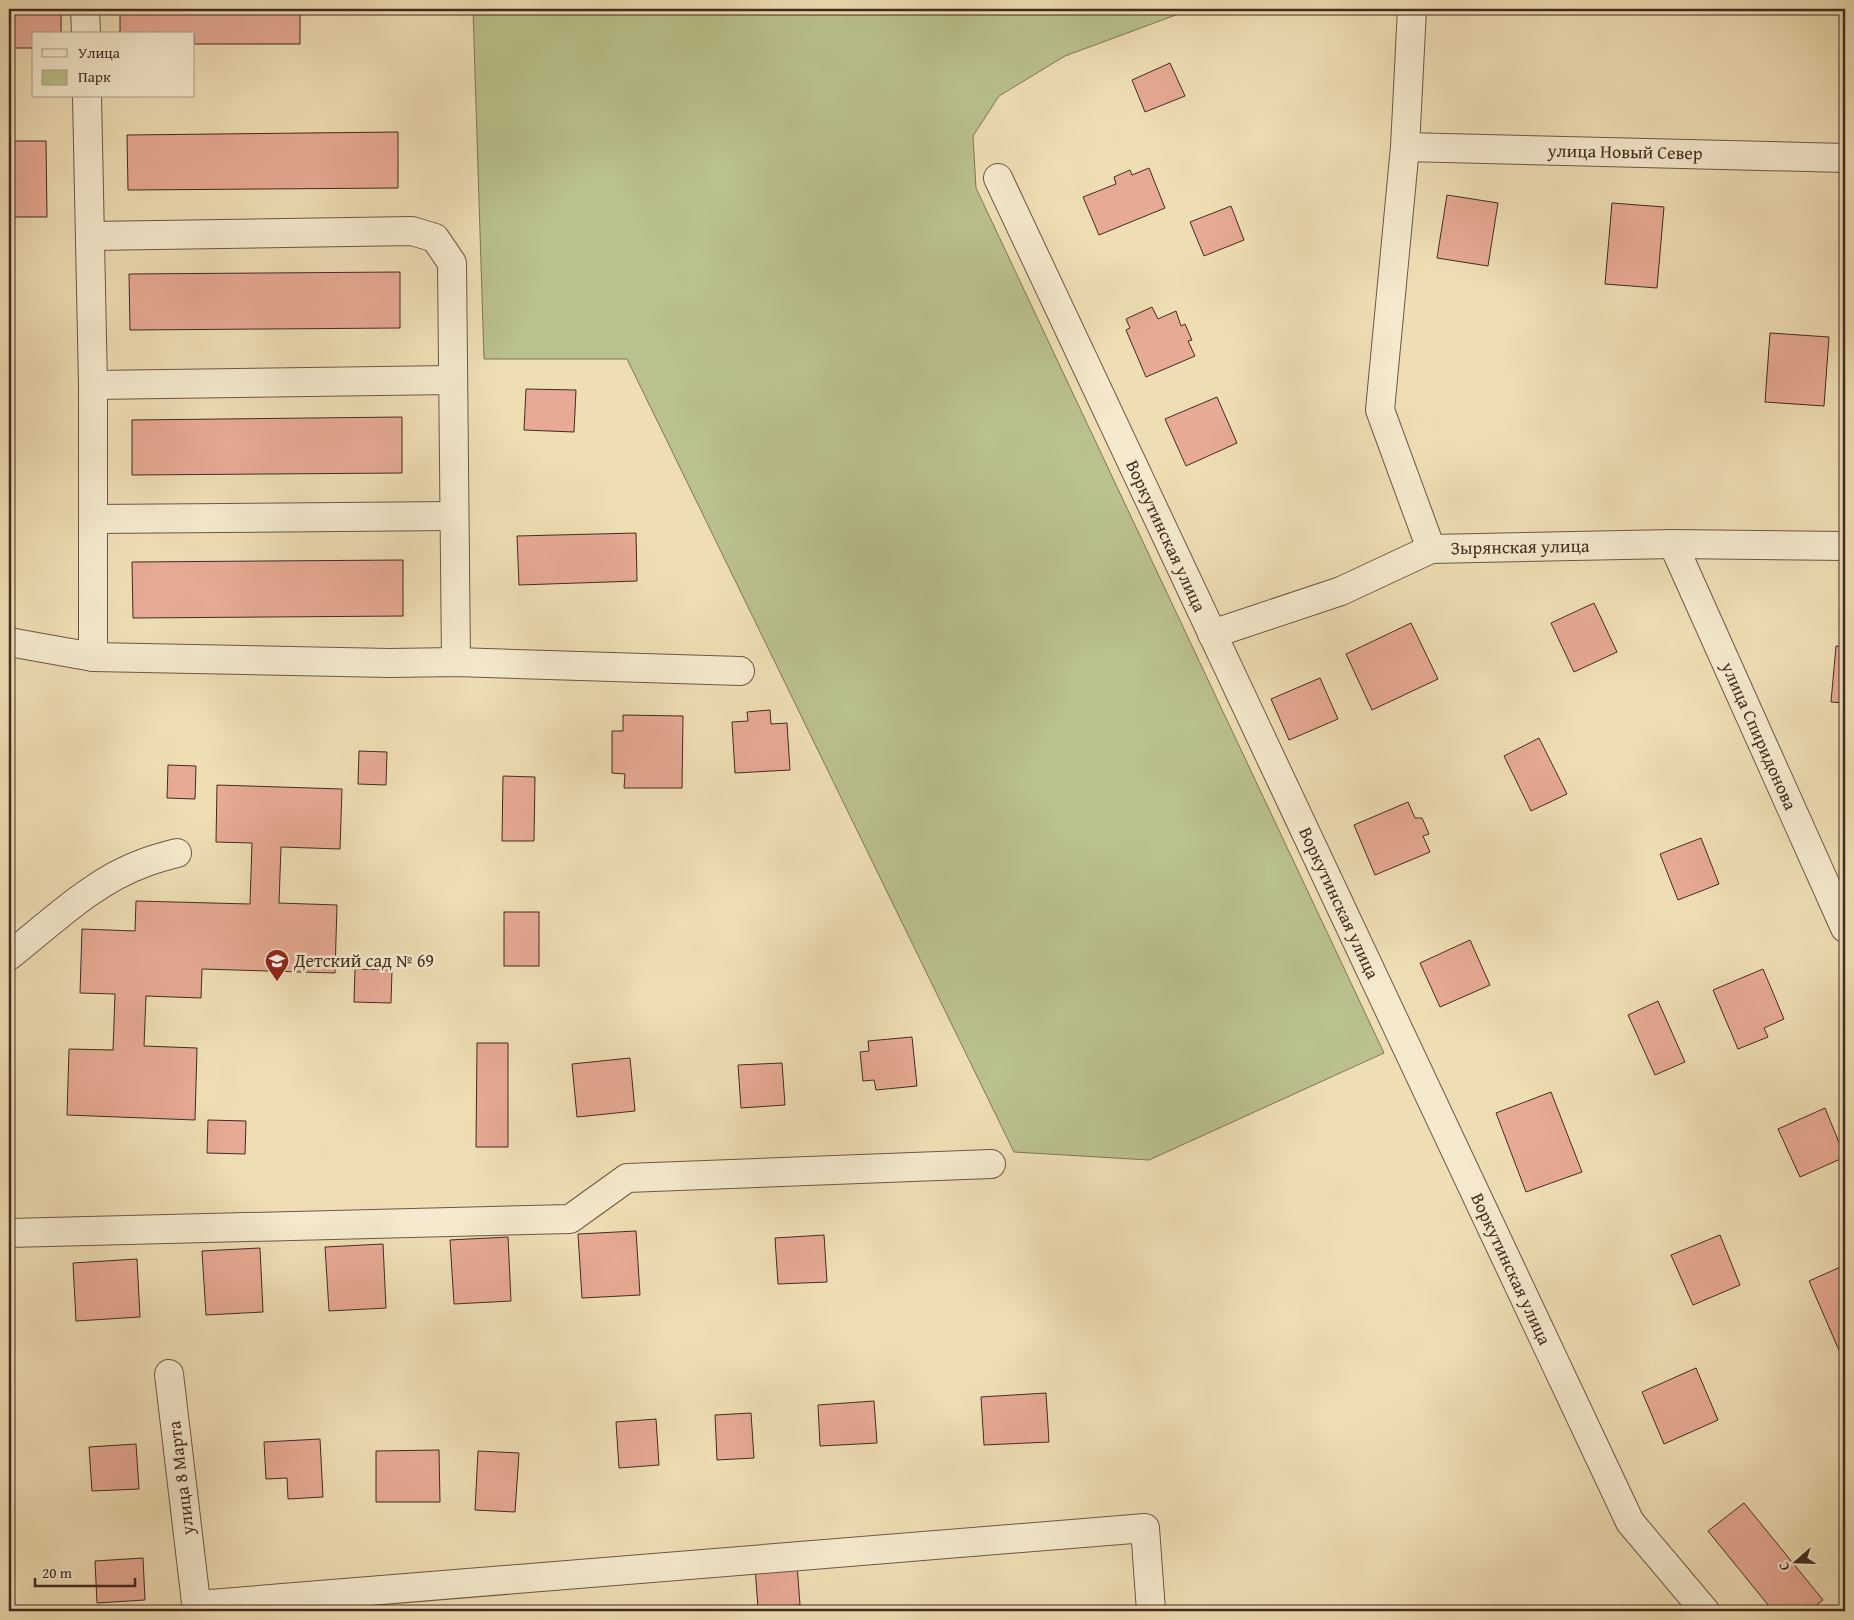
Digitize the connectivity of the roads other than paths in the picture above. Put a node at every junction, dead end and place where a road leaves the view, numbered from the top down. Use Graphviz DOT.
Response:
graph roads {
  1 [pos="85,9"];
  2 [pos="1412,9"];
  3 [pos="86,32"];
  4 [pos="87,98"];
  5 [pos="1405,147"];
  6 [pos="1845,158"];
  7 [pos="998,178"];
  8 [pos="90,236"];
  9 [pos="453,380"];
  10 [pos="93,385"];
  11 [pos="454,516"];
  12 [pos="92,519"];
  13 [pos="1673,544"];
  14 [pos="1845,546"];
  15 [pos="1431,549"];
  16 [pos="1212,634"];
  17 [pos="9,642"];
  18 [pos="93,657"];
  19 [pos="456,662"];
  20 [pos="740,671"];
  21 [pos="177,853"];
  22 [pos="1845,928"];
  23 [pos="9,956"];
  24 [pos="991,1164"];
  25 [pos="9,1233"];
  26 [pos="169,1374"];
  27 [pos="197,1608"];
  28 [pos="1151,1611"];
  29 [pos="1705,1611"];
  1 -- 3 [label="street"];
  2 -- 5 [label="street"];
  4 -- 8 [label="street"];
  5 -- 6 [label="street, улица Новый Север"];
  5 -- 15 [label="street"];
  7 -- 16 [label="street, Воркутинская улица"];
  8 -- 9 [label="street"];
  8 -- 10 [label="street"];
  9 -- 10 [label="street"];
  9 -- 11 [label="street"];
  10 -- 12 [label="street"];
  11 -- 12 [label="street"];
  11 -- 19 [label="street"];
  12 -- 18 [label="street"];
  13 -- 14 [label="street, Зырянская улица"];
  13 -- 15 [label="street, Зырянская улица"];
  13 -- 22 [label="street, улица Спиридонова"];
  15 -- 16 [label="street, Зырянская улица"];
  16 -- 29 [label="street, Воркутинская улица"];
  17 -- 18 [label="street"];
  18 -- 19 [label="street"];
  19 -- 20 [label="street"];
  21 -- 23 [label="street"];
  24 -- 25 [label="street"];
  26 -- 27 [label="street, улица 8 Марта"];
  27 -- 28 [label="street"];
}
